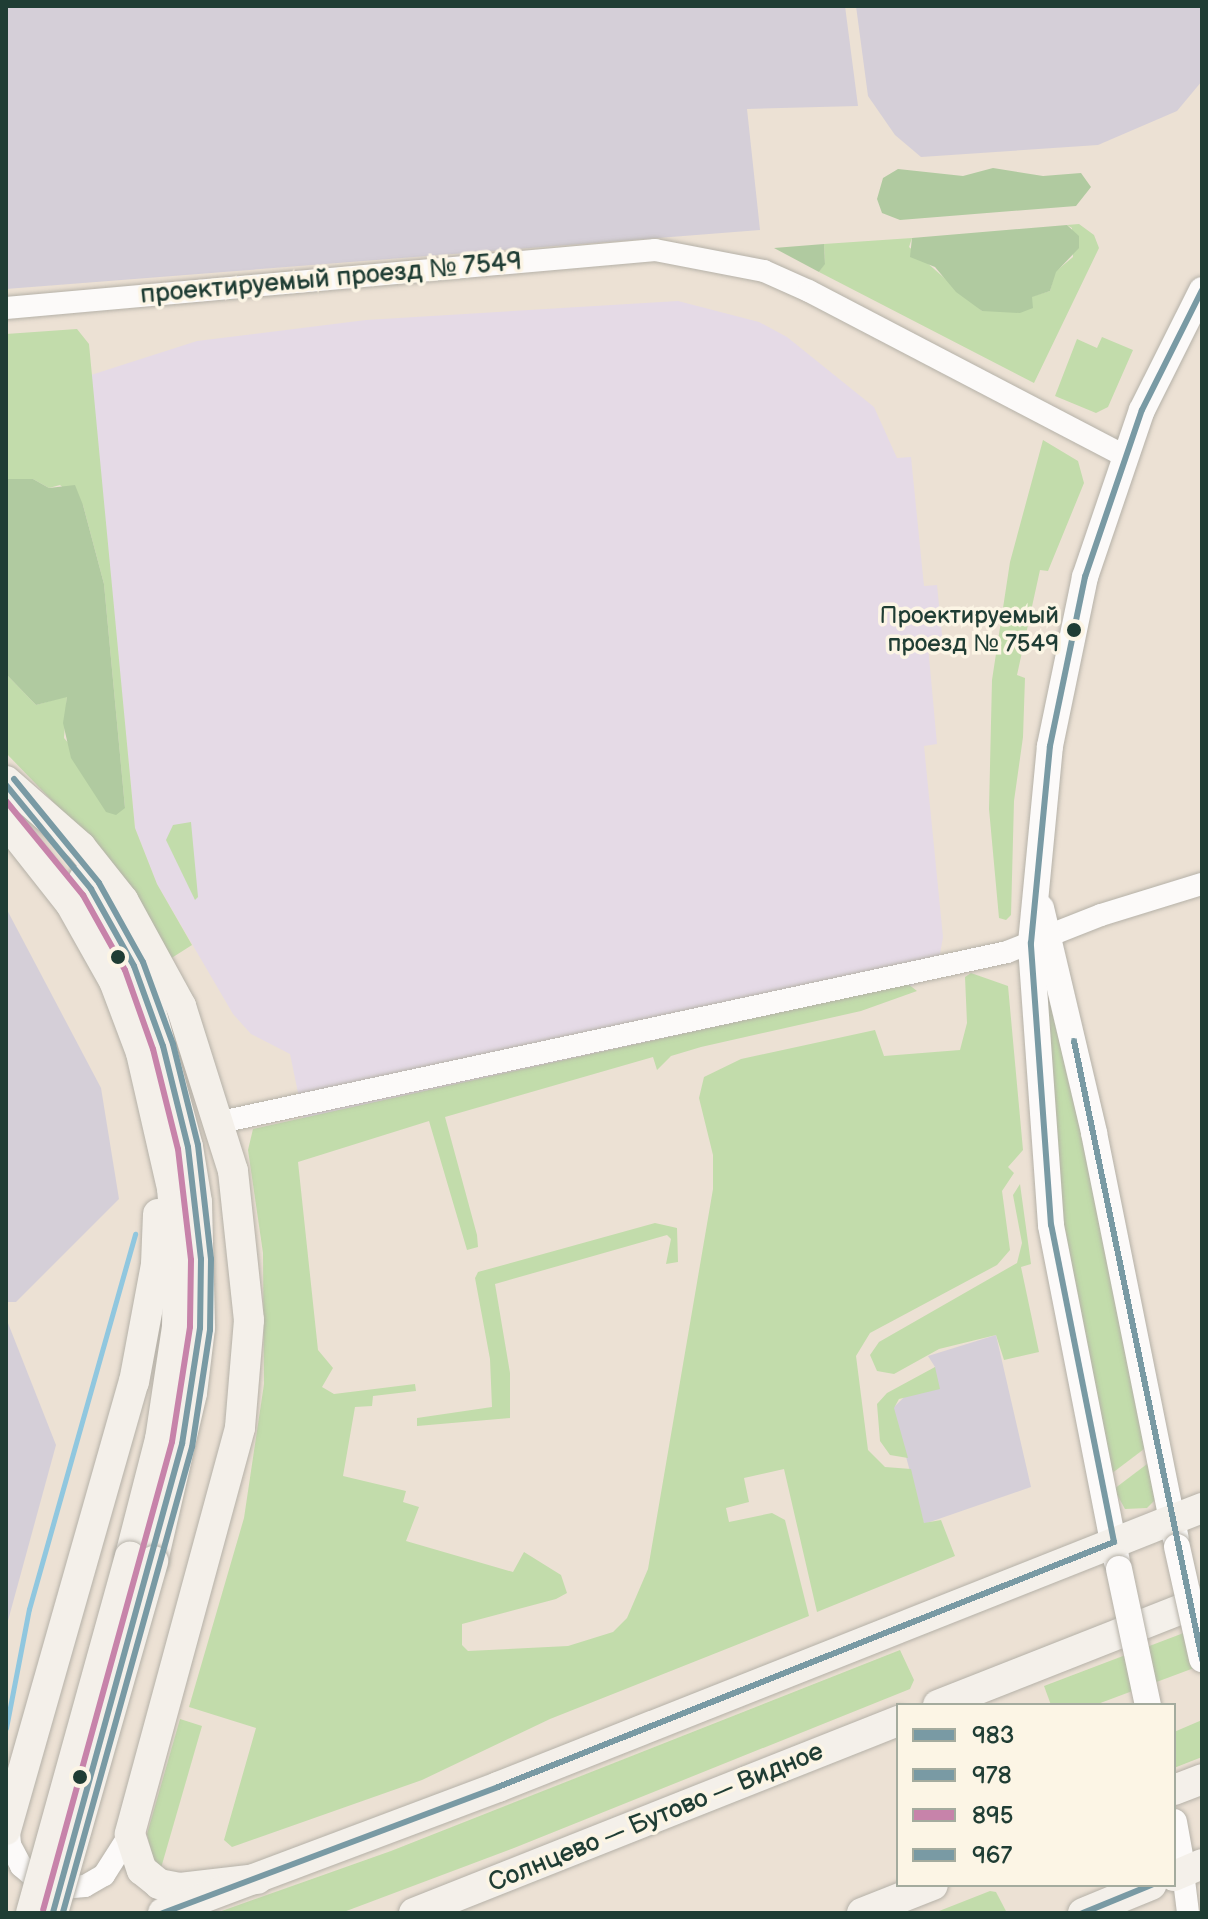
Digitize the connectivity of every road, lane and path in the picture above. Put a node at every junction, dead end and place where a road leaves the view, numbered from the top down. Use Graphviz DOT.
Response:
graph roads {
  1 [pos="1202,290"];
  2 [pos="6,308"];
  3 [pos="1124,456"];
  4 [pos="6,783"];
  5 [pos="6,822"];
  6 [pos="1202,884"];
  7 [pos="1040,939"];
  8 [pos="153,1100"];
  9 [pos="221,1122"];
  10 [pos="1202,1508"];
  11 [pos="1175,1533"];
  12 [pos="1116,1556"];
  13 [pos="142,1558"];
  14 [pos="1202,1601"];
  15 [pos="1202,1659"];
  16 [pos="943,1703"];
  17 [pos="1148,1703"];
  18 [pos="896,1722"];
  19 [pos="1202,1779"];
  20 [pos="1176,1789"];
  21 [pos="7,1826"];
  22 [pos="1176,1832"];
  23 [pos="130,1834"];
  24 [pos="1186,1871"];
  25 [pos="257,1879"];
  26 [pos="928,1887"];
  27 [pos="1146,1887"];
  28 [pos="31,1913"];
  29 [pos="53,1913"];
  30 [pos="163,1913"];
  31 [pos="414,1913"];
  32 [pos="862,1913"];
  33 [pos="1083,1913"];
  34 [pos="1188,1913"];
  1 -- 3 [label="street"];
  2 -- 3 [label="street, проектируемый проезд № 7549"];
  3 -- 7 [label="street"];
  4 -- 9 [label="main road"];
  4 -- 13 [label="main road"];
  5 -- 8 [label="main road"];
  6 -- 7 [label="street"];
  7 -- 9 [label="street"];
  7 -- 11 [label="street"];
  7 -- 12 [label="street"];
  8 -- 13 [label="main road"];
  8 -- 21 [label="main road"];
  9 -- 23 [label="main road"];
  10 -- 11 [label="main road"];
  11 -- 12 [label="main road"];
  11 -- 15 [label="street, bridge"];
  12 -- 17 [label="street, bridge"];
  12 -- 25 [label="main road"];
  13 -- 28 [label="main road, bridge"];
  13 -- 29 [label="main road, bridge"];
  14 -- 16 [label="main road"];
  18 -- 31 [label="main road, Солнцево — Бутово — Видное"];
  19 -- 20 [label="main road"];
  21 -- 23 [label="street"];
  22 -- 24 [label="street"];
  23 -- 25 [label="main road"];
  24 -- 34 [label="street"];
  25 -- 30 [label="main road"];
  26 -- 32 [label="main road"];
  27 -- 33 [label="main road"];
}
